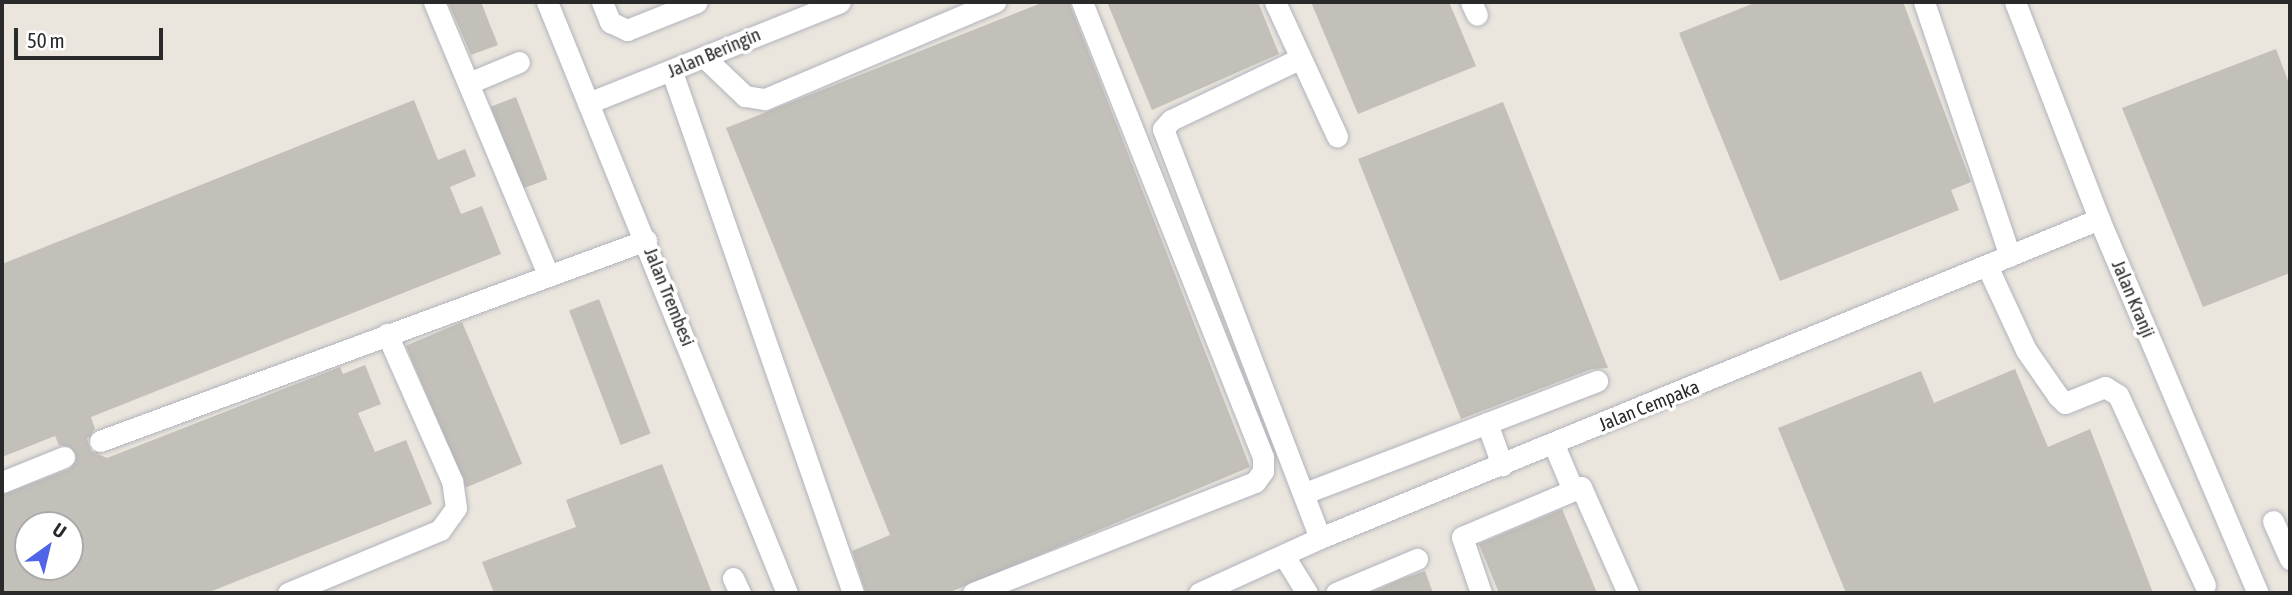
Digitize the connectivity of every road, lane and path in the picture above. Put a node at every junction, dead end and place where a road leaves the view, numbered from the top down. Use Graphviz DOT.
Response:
graph roads {
  1 [pos="434,2"];
  2 [pos="547,2"];
  3 [pos="602,2"];
  4 [pos="696,2"];
  5 [pos="839,2"];
  6 [pos="995,2"];
  7 [pos="1082,2"];
  8 [pos="1275,2"];
  9 [pos="1924,2"];
  10 [pos="2015,2"];
  11 [pos="704,57"];
  12 [pos="1299,59"];
  13 [pos="519,62"];
  14 [pos="672,72"];
  15 [pos="469,83"];
  16 [pos="588,103"];
  17 [pos="1337,136"];
  18 [pos="2099,219"];
  19 [pos="646,240"];
  20 [pos="2010,256"];
  21 [pos="1987,266"];
  22 [pos="548,275"];
  23 [pos="387,334"];
  24 [pos="1597,381"];
  25 [pos="1487,423"];
  26 [pos="100,441"];
  27 [pos="1553,445"];
  28 [pos="64,457"];
  29 [pos="1502,465"];
  30 [pos="2,482"];
  31 [pos="1573,489"];
  32 [pos="1305,493"];
  33 [pos="2273,521"];
  34 [pos="1320,538"];
  35 [pos="1284,556"];
  36 [pos="1417,559"];
  37 [pos="2290,559"];
  38 [pos="2205,585"];
  39 [pos="1239,586"];
  40 [pos="288,593"];
  41 [pos="787,593"];
  42 [pos="853,593"];
  43 [pos="973,593"];
  44 [pos="1199,593"];
  45 [pos="1307,593"];
  46 [pos="1336,593"];
  47 [pos="1481,593"];
  48 [pos="1628,593"];
  49 [pos="2258,593"];
  1 -- 15 [label="street"];
  2 -- 16 [label="street, Jalan Trembesi"];
  3 -- 4 [label="street"];
  5 -- 11 [label="street, Jalan Beringin"];
  6 -- 11 [label="street"];
  7 -- 43 [label="street"];
  8 -- 12 [label="street"];
  9 -- 20 [label="street"];
  10 -- 18 [label="street, Jalan Kranji"];
  11 -- 14 [label="street, Jalan Beringin"];
  12 -- 17 [label="street"];
  12 -- 32 [label="street"];
  13 -- 15 [label="street"];
  14 -- 16 [label="street, Jalan Beringin"];
  14 -- 42 [label="street"];
  15 -- 22 [label="street"];
  16 -- 19 [label="street, Jalan Trembesi"];
  18 -- 20 [label="street, Jalan Cempaka"];
  18 -- 49 [label="street, Jalan Kranji"];
  19 -- 22 [label="street"];
  19 -- 41 [label="street, Jalan Trembesi"];
  20 -- 21 [label="street, Jalan Cempaka"];
  21 -- 27 [label="street, Jalan Cempaka"];
  21 -- 38 [label="street"];
  22 -- 23 [label="street"];
  23 -- 26 [label="street"];
  23 -- 40 [label="street"];
  24 -- 25 [label="street"];
  25 -- 29 [label="street"];
  25 -- 32 [label="street"];
  27 -- 29 [label="street, Jalan Cempaka"];
  27 -- 31 [label="street"];
  28 -- 30 [label="street"];
  29 -- 34 [label="street, Jalan Cempaka"];
  31 -- 47 [label="street"];
  31 -- 48 [label="street"];
  32 -- 34 [label="street"];
  33 -- 37 [label="street"];
  34 -- 35 [label="street, Jalan Cempaka"];
  35 -- 39 [label="street, Jalan Cempaka"];
  35 -- 45 [label="street"];
  36 -- 46 [label="street"];
  39 -- 44 [label="street, Jalan Cempaka"];
}
